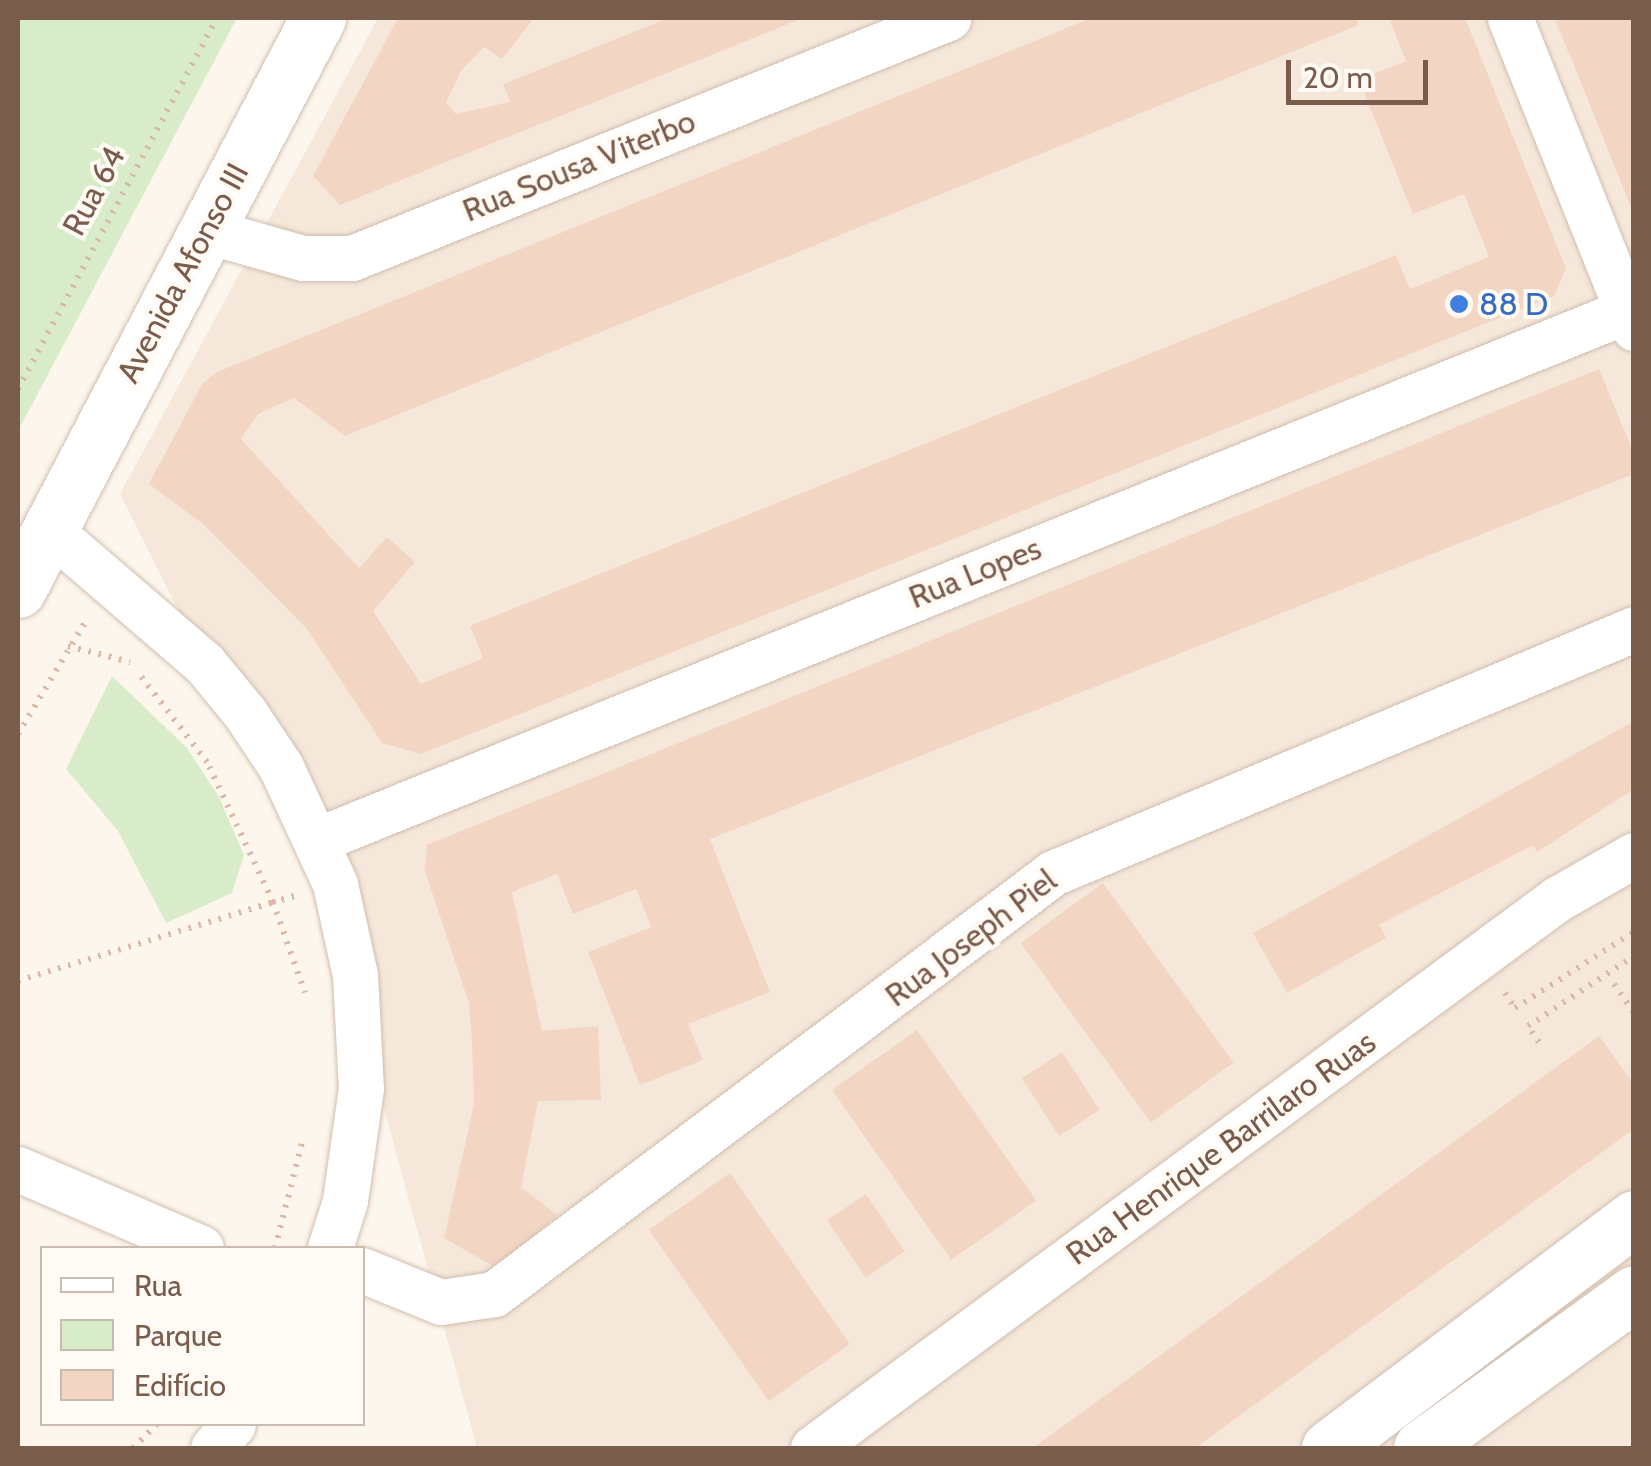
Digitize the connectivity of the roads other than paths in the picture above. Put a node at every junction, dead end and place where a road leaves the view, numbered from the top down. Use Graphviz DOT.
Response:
graph roads {
  1 [pos="318,18"];
  2 [pos="948,18"];
  3 [pos="1510,18"];
  4 [pos="204,230"];
  5 [pos="1631,316"];
  6 [pos="48,529"];
  7 [pos="18,590"];
  8 [pos="1634,630"];
  9 [pos="316,840"];
  10 [pos="1634,855"];
  11 [pos="18,1169"];
  12 [pos="1634,1218"];
  13 [pos="196,1246"];
  14 [pos="330,1246"];
  15 [pos="365,1271"];
  16 [pos="1634,1293"];
  17 [pos="232,1426"];
  18 [pos="213,1448"];
  19 [pos="813,1448"];
  20 [pos="1329,1448"];
  21 [pos="1421,1448"];
  1 -- 4 [label="street, Avenida Afonso III"];
  2 -- 4 [label="street, Rua Sousa Viterbo"];
  3 -- 5 [label="street"];
  4 -- 6 [label="street, Avenida Afonso III"];
  5 -- 9 [label="street, Rua Lopes"];
  6 -- 7 [label="street, Avenida Afonso III"];
  6 -- 9 [label="street"];
  8 -- 15 [label="street, Rua Joseph Piel"];
  9 -- 14 [label="street"];
  10 -- 19 [label="street, Rua Henrique Barrilaro Ruas"];
  11 -- 13 [label="street"];
  12 -- 20 [label="street"];
  16 -- 21 [label="street"];
  17 -- 18 [label="street"];
}
